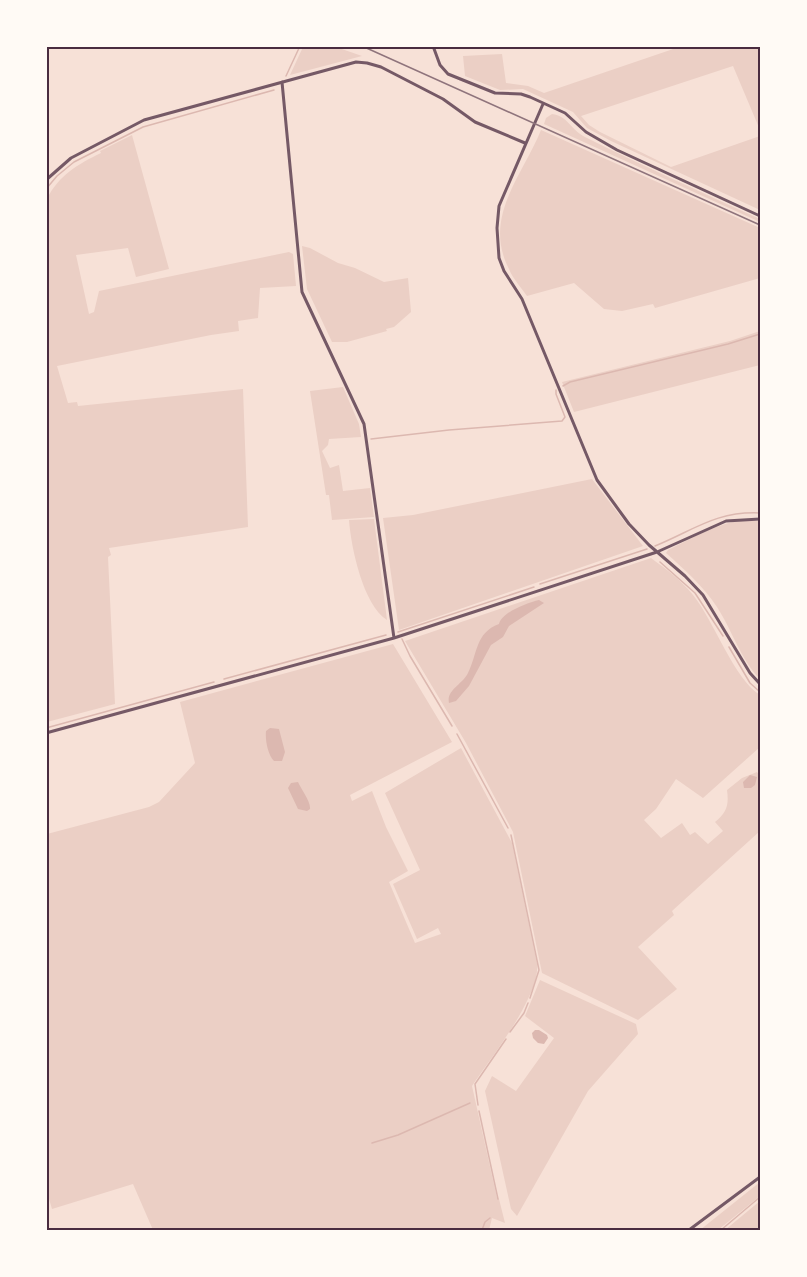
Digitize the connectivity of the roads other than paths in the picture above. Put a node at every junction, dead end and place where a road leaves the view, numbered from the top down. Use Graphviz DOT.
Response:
graph roads {
  1 [pos="433,46"];
  2 [pos="282,82"];
  3 [pos="543,104"];
  4 [pos="525,143"];
  5 [pos="46,180"];
  6 [pos="760,216"];
  7 [pos="760,519"];
  8 [pos="657,552"];
  9 [pos="394,638"];
  10 [pos="760,684"];
  11 [pos="46,733"];
  12 [pos="760,1176"];
  13 [pos="689,1230"];
  1 -- 3 [label="street"];
  2 -- 4 [label="street"];
  2 -- 5 [label="street"];
  2 -- 9 [label="street"];
  3 -- 4 [label="street"];
  3 -- 6 [label="street"];
  4 -- 8 [label="street"];
  7 -- 8 [label="street"];
  8 -- 9 [label="street"];
  8 -- 10 [label="street"];
  9 -- 11 [label="street"];
  12 -- 13 [label="street"];
}
